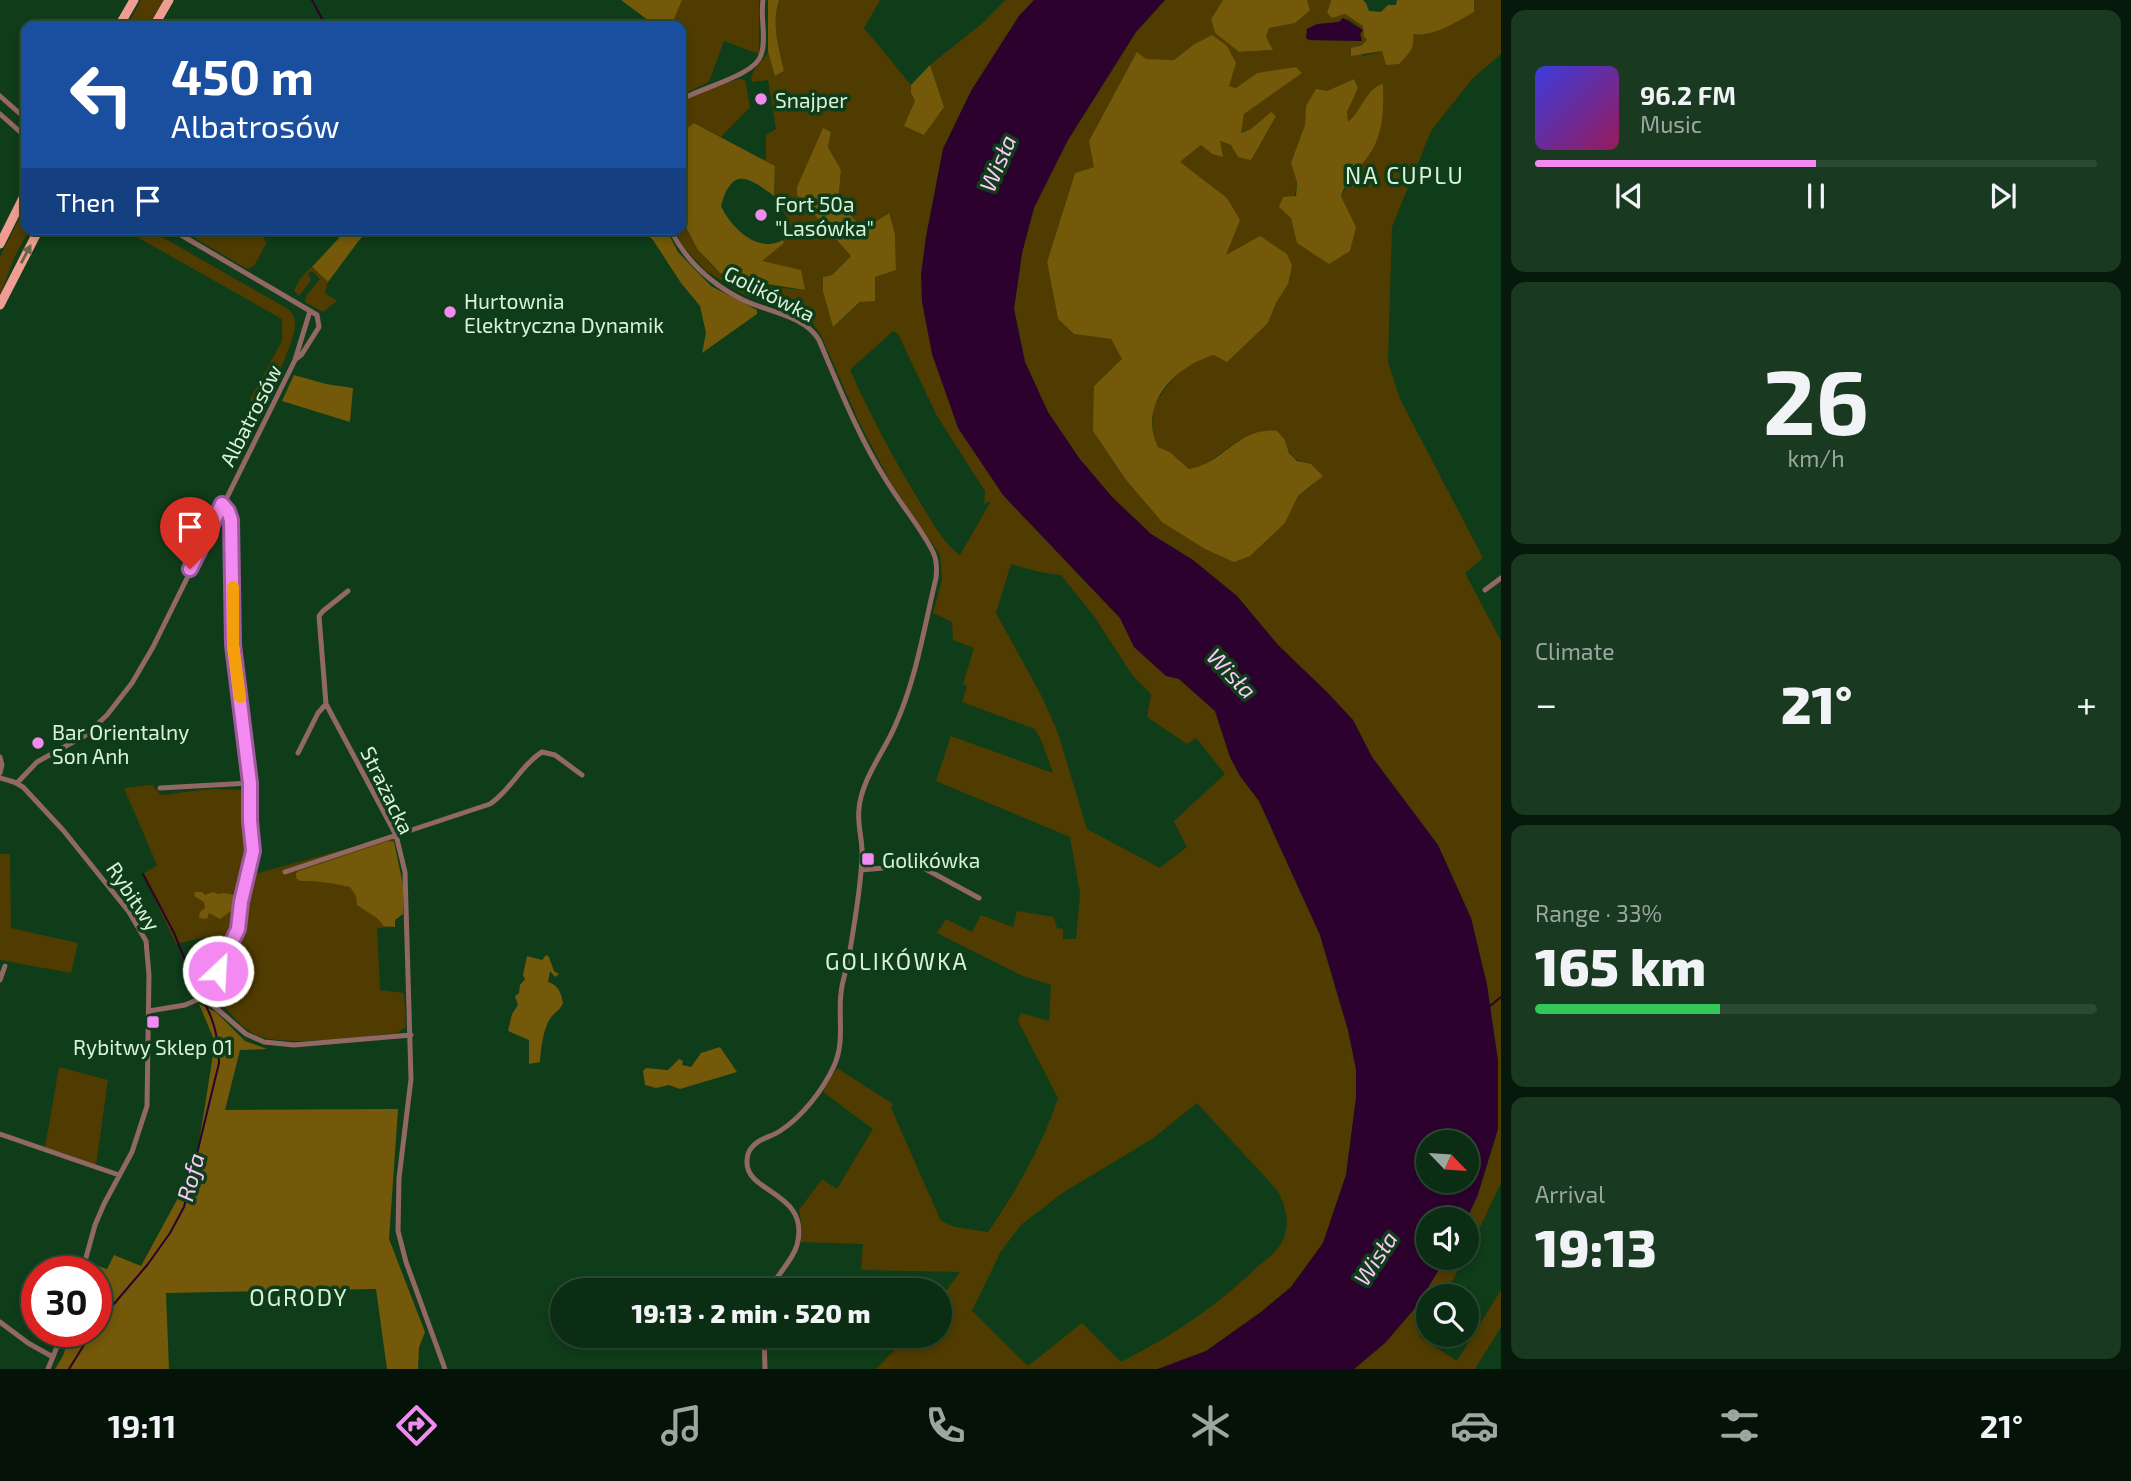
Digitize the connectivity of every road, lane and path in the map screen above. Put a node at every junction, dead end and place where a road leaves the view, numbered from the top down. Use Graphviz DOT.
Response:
graph roads {
  1 [pos="134,0"];
  2 [pos="169,0"];
  3 [pos="763,0"];
  4 [pos="122,21"];
  5 [pos="157,21"];
  6 [pos="0,96"];
  7 [pos="686,97"];
  8 [pos="0,114"];
  9 [pos="21,115"];
  10 [pos="21,133"];
  11 [pos="21,202"];
  12 [pos="36,235"];
  13 [pos="181,235"];
  14 [pos="673,235"];
  15 [pos="0,244"];
  16 [pos="0,305"];
  17 [pos="314,314"];
  18 [pos="295,360"];
  19 [pos="222,504"];
  20 [pos="1501,578"];
  21 [pos="1485,590"];
  22 [pos="348,591"];
  23 [pos="326,704"];
  24 [pos="298,753"];
  25 [pos="0,757"];
  26 [pos="582,775"];
  27 [pos="0,776"];
  28 [pos="252,781"];
  29 [pos="17,783"];
  30 [pos="160,788"];
  31 [pos="396,835"];
  32 [pos="861,870"];
  33 [pos="285,872"];
  34 [pos="979,898"];
  35 [pos="5,966"];
  36 [pos="0,980"];
  37 [pos="207,1000"];
  38 [pos="149,1011"];
  39 [pos="411,1035"];
  40 [pos="0,1134"];
  41 [pos="119,1175"];
  42 [pos="86,1256"];
  43 [pos="777,1278"];
  44 [pos="0,1322"];
  45 [pos="57,1347"];
  46 [pos="764,1348"];
  47 [pos="53,1357"];
  48 [pos="48,1369"];
  49 [pos="445,1369"];
  50 [pos="765,1369"];
  1 -- 4 [label="main road"];
  2 -- 5 [label="main road"];
  3 -- 7 [label="street"];
  6 -- 9 [label="street"];
  8 -- 10 [label="street"];
  11 -- 15 [label="main road"];
  16 -- 12 [label="main road, one-way"];
  13 -- 17 [label="street"];
  14 -- 32 [label="street, Golikówka"];
  17 -- 18 [label="street, Albatrosów"];
  17 -- 18 [label="street, Albatrosów"];
  18 -- 19 [label="street, Albatrosów"];
  19 -- 28 [label="street"];
  19 -- 29 [label="street, Albatrosów"];
  20 -- 21 [label="street"];
  22 -- 23 [label="street"];
  23 -- 24 [label="street"];
  23 -- 31 [label="street, Strażacka"];
  25 -- 27 [label="street, Rybitwy"];
  26 -- 31 [label="street"];
  27 -- 29 [label="street, Rybitwy"];
  28 -- 30 [label="street"];
  28 -- 37 [label="street"];
  29 -- 38 [label="street, Rybitwy"];
  31 -- 33 [label="street"];
  31 -- 39 [label="street, Strażacka"];
  32 -- 34 [label="street"];
  32 -- 43 [label="street, Golikówka"];
  35 -- 36 [label="street"];
  37 -- 38 [label="street"];
  37 -- 39 [label="street"];
  38 -- 41 [label="street, Rybitwy"];
  39 -- 49 [label="street, Strażacka"];
  40 -- 41 [label="street"];
  41 -- 42 [label="street, Rybitwy"];
  44 -- 47 [label="street"];
  45 -- 47 [label="street"];
  46 -- 50 [label="street"];
  47 -- 48 [label="street"];
}
